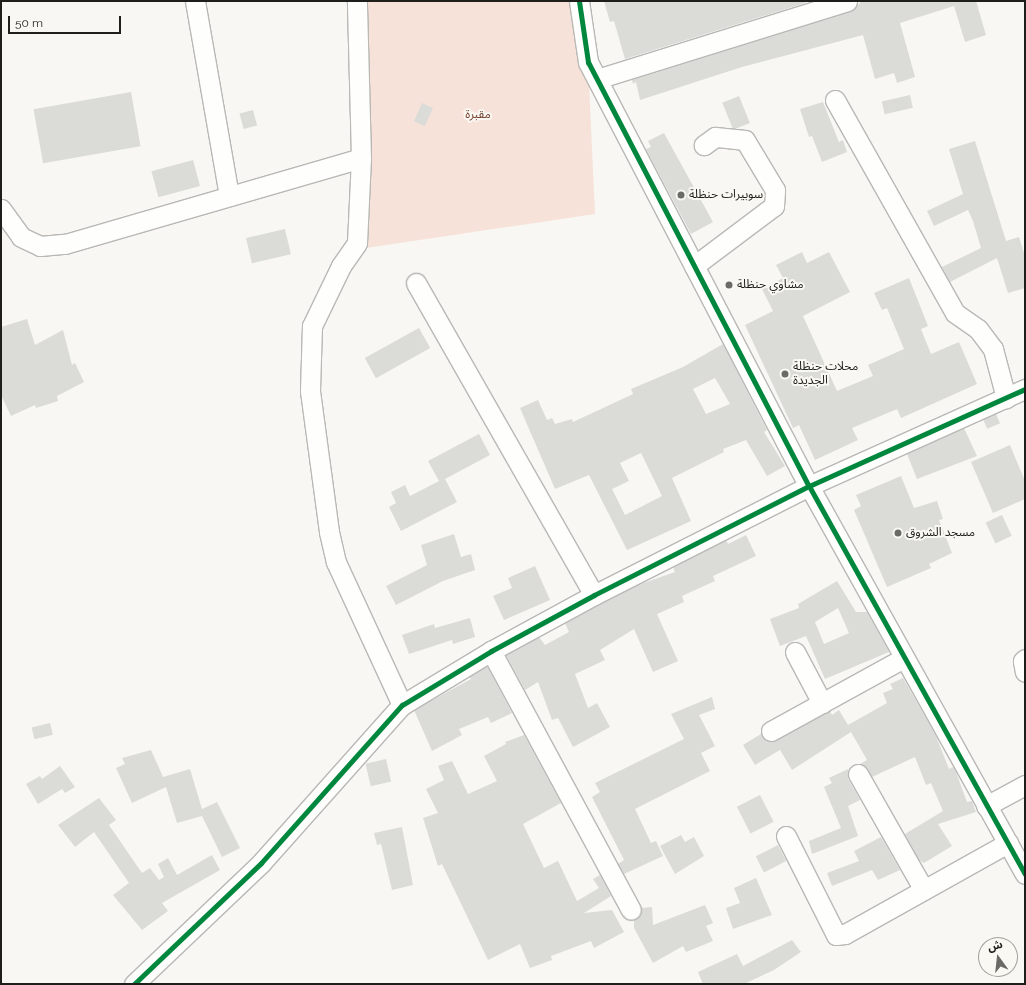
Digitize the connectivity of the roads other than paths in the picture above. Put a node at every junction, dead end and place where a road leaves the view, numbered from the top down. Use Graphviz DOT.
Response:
graph roads {
  1 [pos="195,1"];
  2 [pos="357,1"];
  3 [pos="579,1"];
  4 [pos="846,1"];
  5 [pos="597,78"];
  6 [pos="835,100"];
  7 [pos="704,145"];
  8 [pos="361,158"];
  9 [pos="229,196"];
  10 [pos="1,209"];
  11 [pos="694,266"];
  12 [pos="416,283"];
  13 [pos="1025,389"];
  14 [pos="1006,398"];
  15 [pos="809,486"];
  16 [pos="594,595"];
  17 [pos="491,651"];
  18 [pos="795,652"];
  19 [pos="904,658"];
  20 [pos="1025,659"];
  21 [pos="1025,672"];
  22 [pos="822,703"];
  23 [pos="402,706"];
  24 [pos="771,731"];
  25 [pos="858,774"];
  26 [pos="1025,786"];
  27 [pos="986,806"];
  28 [pos="786,836"];
  29 [pos="1008,843"];
  30 [pos="1025,874"];
  31 [pos="924,890"];
  32 [pos="631,910"];
  33 [pos="134,984"];
  1 -- 9 [label="street"];
  2 -- 8 [label="street"];
  3 -- 5 [label="street"];
  4 -- 5 [label="street"];
  5 -- 11 [label="street"];
  6 -- 14 [label="street"];
  7 -- 11 [label="street"];
  8 -- 9 [label="street"];
  8 -- 23 [label="street"];
  9 -- 10 [label="street"];
  11 -- 15 [label="street"];
  12 -- 16 [label="street"];
  13 -- 14 [label="street"];
  14 -- 15 [label="street"];
  15 -- 16 [label="street"];
  15 -- 19 [label="street"];
  16 -- 17 [label="street"];
  17 -- 23 [label="street"];
  17 -- 32 [label="street"];
  18 -- 22 [label="street"];
  19 -- 22 [label="street"];
  19 -- 27 [label="street"];
  20 -- 21 [label="street"];
  22 -- 24 [label="street"];
  23 -- 33 [label="street"];
  25 -- 31 [label="street"];
  26 -- 27 [label="street"];
  27 -- 29 [label="street"];
  28 -- 31 [label="street"];
  29 -- 30 [label="street"];
  29 -- 31 [label="street"];
}
